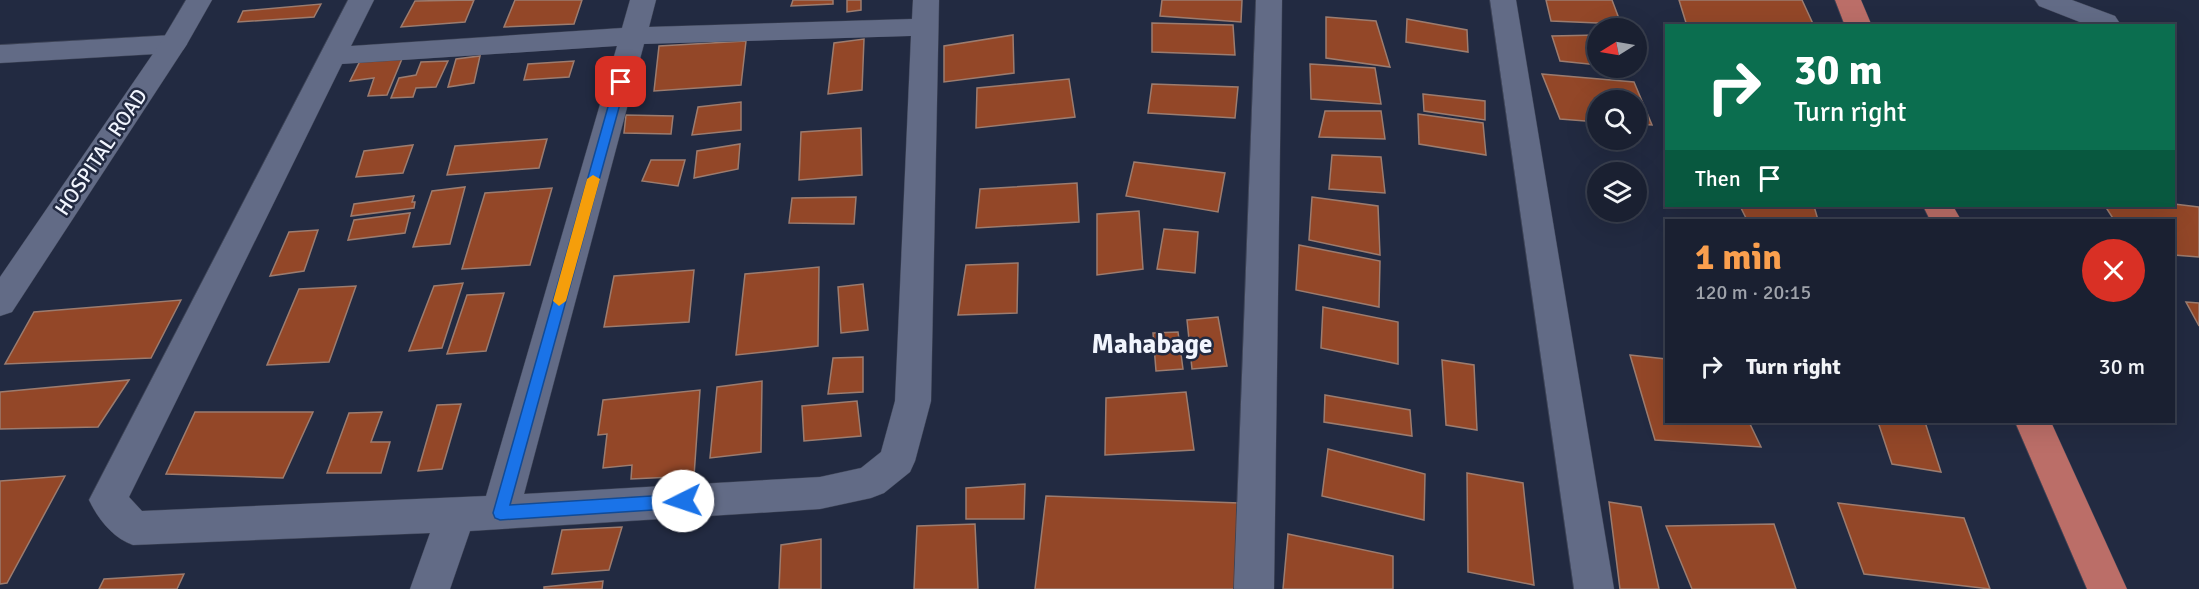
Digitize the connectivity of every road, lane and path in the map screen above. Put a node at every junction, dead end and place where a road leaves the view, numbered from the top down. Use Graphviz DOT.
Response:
graph roads {
  1 [pos="199,0"];
  2 [pos="361,0"];
  3 [pos="643,0"];
  4 [pos="1269,0"];
  5 [pos="1503,0"];
  6 [pos="1848,0"];
  7 [pos="2048,0"];
  8 [pos="926,14"];
  9 [pos="2106,22"];
  10 [pos="1858,24"];
  11 [pos="633,36"];
  12 [pos="173,44"];
  13 [pos="0,54"];
  14 [pos="332,56"];
  15 [pos="0,303"];
  16 [pos="2033,423"];
  17 [pos="500,513"];
  18 [pos="456,515"];
  19 [pos="430,589"];
  20 [pos="1254,589"];
  21 [pos="1594,589"];
  22 [pos="2107,589"];
  1 -- 12 [label="street, HOSPITAL ROAD"];
  2 -- 14 [label="street"];
  3 -- 11 [label="street"];
  4 -- 20 [label="street"];
  5 -- 21 [label="street"];
  6 -- 10 [label="main road"];
  7 -- 9 [label="street"];
  8 -- 11 [label="street"];
  8 -- 17 [label="street"];
  11 -- 14 [label="street"];
  11 -- 17 [label="street"];
  12 -- 13 [label="street"];
  12 -- 15 [label="street, HOSPITAL ROAD"];
  14 -- 18 [label="street"];
  16 -- 22 [label="main road"];
  17 -- 18 [label="street"];
  18 -- 19 [label="street"];
}
